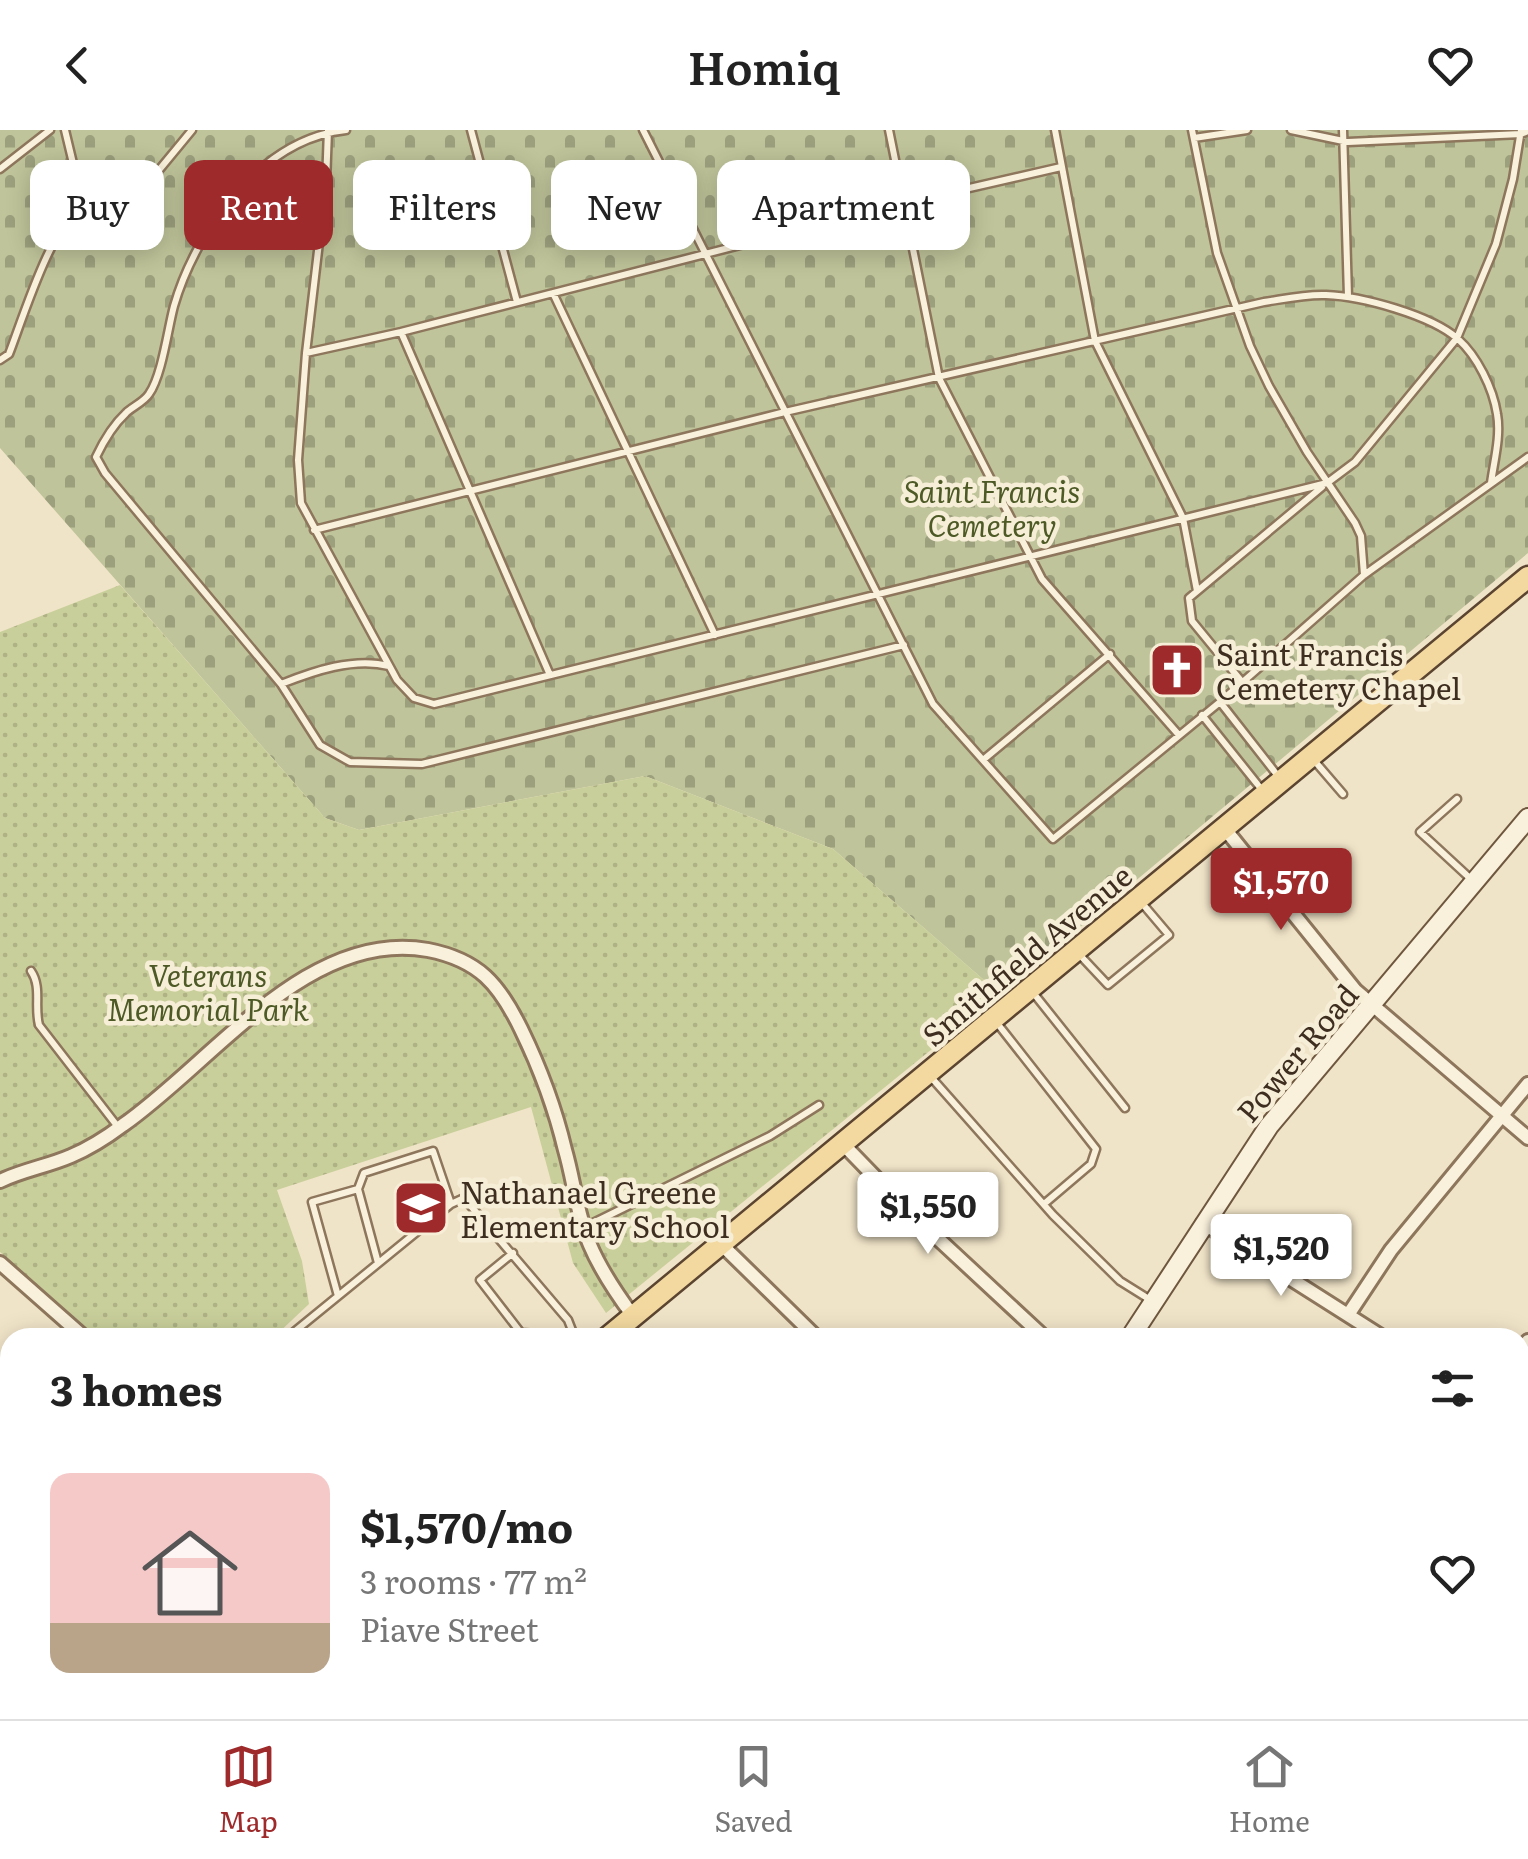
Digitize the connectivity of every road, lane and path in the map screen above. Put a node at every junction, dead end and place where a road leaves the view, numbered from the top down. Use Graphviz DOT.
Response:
graph roads {
  1 [pos="50,130"];
  2 [pos="64,130"];
  3 [pos="192,130"];
  4 [pos="346,130"];
  5 [pos="471,130"];
  6 [pos="643,130"];
  7 [pos="889,130"];
  8 [pos="1056,130"];
  9 [pos="1247,130"];
  10 [pos="1290,130"];
  11 [pos="1343,130"];
  12 [pos="328,131"];
  13 [pos="1524,132"];
  14 [pos="1193,134"];
  15 [pos="1341,140"];
  16 [pos="71,160"];
  17 [pos="895,160"];
  18 [pos="164,164"];
  19 [pos="1061,167"];
  20 [pos="0,169"];
  21 [pos="970,188"];
  22 [pos="50,250"];
  23 [pos="721,250"];
  24 [pos="914,250"];
  25 [pos="705,254"];
  26 [pos="553,292"];
  27 [pos="1348,296"];
  28 [pos="517,302"];
  29 [pos="1236,309"];
  30 [pos="400,332"];
  31 [pos="1458,338"];
  32 [pos="1095,341"];
  33 [pos="306,353"];
  34 [pos="0,360"];
  35 [pos="940,378"];
  36 [pos="785,412"];
  37 [pos="628,452"];
  38 [pos="1528,458"];
  39 [pos="1327,482"];
  40 [pos="1491,484"];
  41 [pos="468,491"];
  42 [pos="1183,518"];
  43 [pos="314,530"];
  44 [pos="1030,556"];
  45 [pos="1364,575"];
  46 [pos="1528,577"];
  47 [pos="1197,591"];
  48 [pos="879,594"];
  49 [pos="715,635"];
  50 [pos="904,645"];
  51 [pos="1110,654"];
  52 [pos="390,666"];
  53 [pos="550,675"];
  54 [pos="1242,682"];
  55 [pos="281,684"];
  56 [pos="1220,702"];
  57 [pos="1202,715"];
  58 [pos="1178,734"];
  59 [pos="1311,757"];
  60 [pos="983,760"];
  61 [pos="1274,788"];
  62 [pos="1344,794"];
  63 [pos="1457,799"];
  64 [pos="1528,818"];
  65 [pos="1225,830"];
  66 [pos="1474,882"];
  67 [pos="1139,900"];
  68 [pos="1076,951"];
  69 [pos="32,971"];
  70 [pos="1030,989"];
  71 [pos="1370,1004"];
  72 [pos="994,1019"];
  73 [pos="928,1074"];
  74 [pos="1528,1084"];
  75 [pos="819,1106"];
  76 [pos="1125,1108"];
  77 [pos="1501,1116"];
  78 [pos="118,1128"];
  79 [pos="1528,1138"];
  80 [pos="843,1144"];
  81 [pos="0,1181"];
  82 [pos="358,1189"];
  83 [pos="451,1204"];
  84 [pos="1044,1204"];
  85 [pos="1203,1223"];
  86 [pos="584,1227"];
  87 [pos="722,1244"];
  88 [pos="513,1254"];
  89 [pos="0,1263"];
  90 [pos="378,1264"];
  91 [pos="338,1296"];
  92 [pos="1153,1302"];
  93 [pos="1348,1315"];
  94 [pos="633,1316"];
  95 [pos="74,1328"];
  96 [pos="299,1328"];
  97 [pos="517,1328"];
  98 [pos="571,1328"];
  99 [pos="619,1328"];
  100 [pos="807,1328"];
  101 [pos="1034,1328"];
  102 [pos="1136,1328"];
  103 [pos="1368,1328"];
  1 -- 20 [label="lane"];
  2 -- 16 [label="lane"];
  3 -- 18 [label="lane"];
  4 -- 12 [label="lane"];
  5 -- 28 [label="lane"];
  6 -- 25 [label="lane"];
  7 -- 17 [label="lane"];
  8 -- 19 [label="lane"];
  9 -- 14 [label="lane"];
  10 -- 15 [label="lane"];
  11 -- 15 [label="lane"];
  12 -- 33 [label="lane"];
  12 -- 55 [label="lane"];
  13 -- 15 [label="lane"];
  13 -- 31 [label="lane"];
  14 -- 29 [label="lane"];
  15 -- 27 [label="lane"];
  19 -- 21 [label="lane"];
  19 -- 32 [label="lane"];
  22 -- 34 [label="lane"];
  23 -- 25 [label="lane"];
  24 -- 35 [label="lane"];
  25 -- 26 [label="lane"];
  25 -- 36 [label="lane"];
  26 -- 28 [label="lane"];
  26 -- 37 [label="lane"];
  27 -- 29 [label="lane"];
  27 -- 31 [label="lane"];
  28 -- 30 [label="lane"];
  29 -- 32 [label="lane"];
  29 -- 39 [label="lane"];
  30 -- 33 [label="lane"];
  30 -- 41 [label="lane"];
  31 -- 39 [label="lane"];
  31 -- 40 [label="lane"];
  32 -- 35 [label="lane"];
  32 -- 42 [label="lane"];
  33 -- 43 [label="lane"];
  35 -- 36 [label="lane"];
  35 -- 44 [label="lane"];
  36 -- 37 [label="lane"];
  36 -- 48 [label="lane"];
  37 -- 41 [label="lane"];
  37 -- 49 [label="lane"];
  38 -- 40 [label="lane"];
  39 -- 42 [label="lane"];
  39 -- 45 [label="lane"];
  39 -- 47 [label="lane"];
  40 -- 45 [label="lane"];
  41 -- 43 [label="lane"];
  41 -- 53 [label="lane"];
  42 -- 44 [label="lane"];
  42 -- 47 [label="lane"];
  43 -- 52 [label="lane"];
  44 -- 48 [label="lane"];
  44 -- 51 [label="lane"];
  45 -- 54 [label="lane"];
  46 -- 59 [label="main road, Smithfield Avenue"];
  47 -- 54 [label="lane"];
  48 -- 49 [label="lane"];
  48 -- 50 [label="lane"];
  49 -- 53 [label="lane"];
  50 -- 55 [label="lane"];
  50 -- 60 [label="lane"];
  51 -- 58 [label="lane"];
  51 -- 60 [label="lane"];
  52 -- 53 [label="lane"];
  52 -- 55 [label="lane"];
  54 -- 56 [label="lane"];
  56 -- 57 [label="lane"];
  56 -- 61 [label="lane"];
  57 -- 58 [label="lane"];
  57 -- 61 [label="lane"];
  58 -- 60 [label="lane"];
  59 -- 61 [label="main road, Smithfield Avenue"];
  59 -- 62 [label="lane"];
  61 -- 65 [label="main road, Smithfield Avenue"];
  63 -- 66 [label="lane"];
  64 -- 66 [label="main road, Power Road"];
  65 -- 67 [label="main road, Smithfield Avenue"];
  65 -- 71 [label="street"];
  66 -- 71 [label="main road, Power Road"];
  67 -- 68 [label="main road, Smithfield Avenue"];
  67 -- 68 [label="lane"];
  68 -- 70 [label="main road, Smithfield Avenue"];
  69 -- 78 [label="lane"];
  70 -- 72 [label="main road, Smithfield Avenue"];
  70 -- 76 [label="lane"];
  71 -- 77 [label="street"];
  71 -- 85 [label="main road, Power Road"];
  72 -- 73 [label="main road, Smithfield Avenue"];
  72 -- 84 [label="lane"];
  73 -- 80 [label="main road, Smithfield Avenue"];
  73 -- 84 [label="lane"];
  74 -- 77 [label="street"];
  75 -- 86 [label="lane"];
  77 -- 79 [label="street"];
  77 -- 93 [label="street"];
  78 -- 81 [label="street"];
  78 -- 86 [label="street"];
  80 -- 87 [label="main road, Smithfield Avenue"];
  80 -- 101 [label="street"];
  82 -- 83 [label="lane"];
  82 -- 90 [label="lane"];
  82 -- 91 [label="lane"];
  83 -- 88 [label="lane"];
  83 -- 90 [label="lane"];
  84 -- 92 [label="lane"];
  85 -- 92 [label="main road, Power Road"];
  85 -- 93 [label="street"];
  86 -- 94 [label="street"];
  87 -- 94 [label="main road, Smithfield Avenue"];
  87 -- 100 [label="street"];
  88 -- 97 [label="lane"];
  88 -- 98 [label="lane"];
  89 -- 95 [label="street"];
  90 -- 91 [label="lane"];
  91 -- 96 [label="lane"];
  92 -- 102 [label="main road, Power Road"];
  93 -- 103 [label="street"];
  94 -- 99 [label="main road, Smithfield Avenue"];
}
